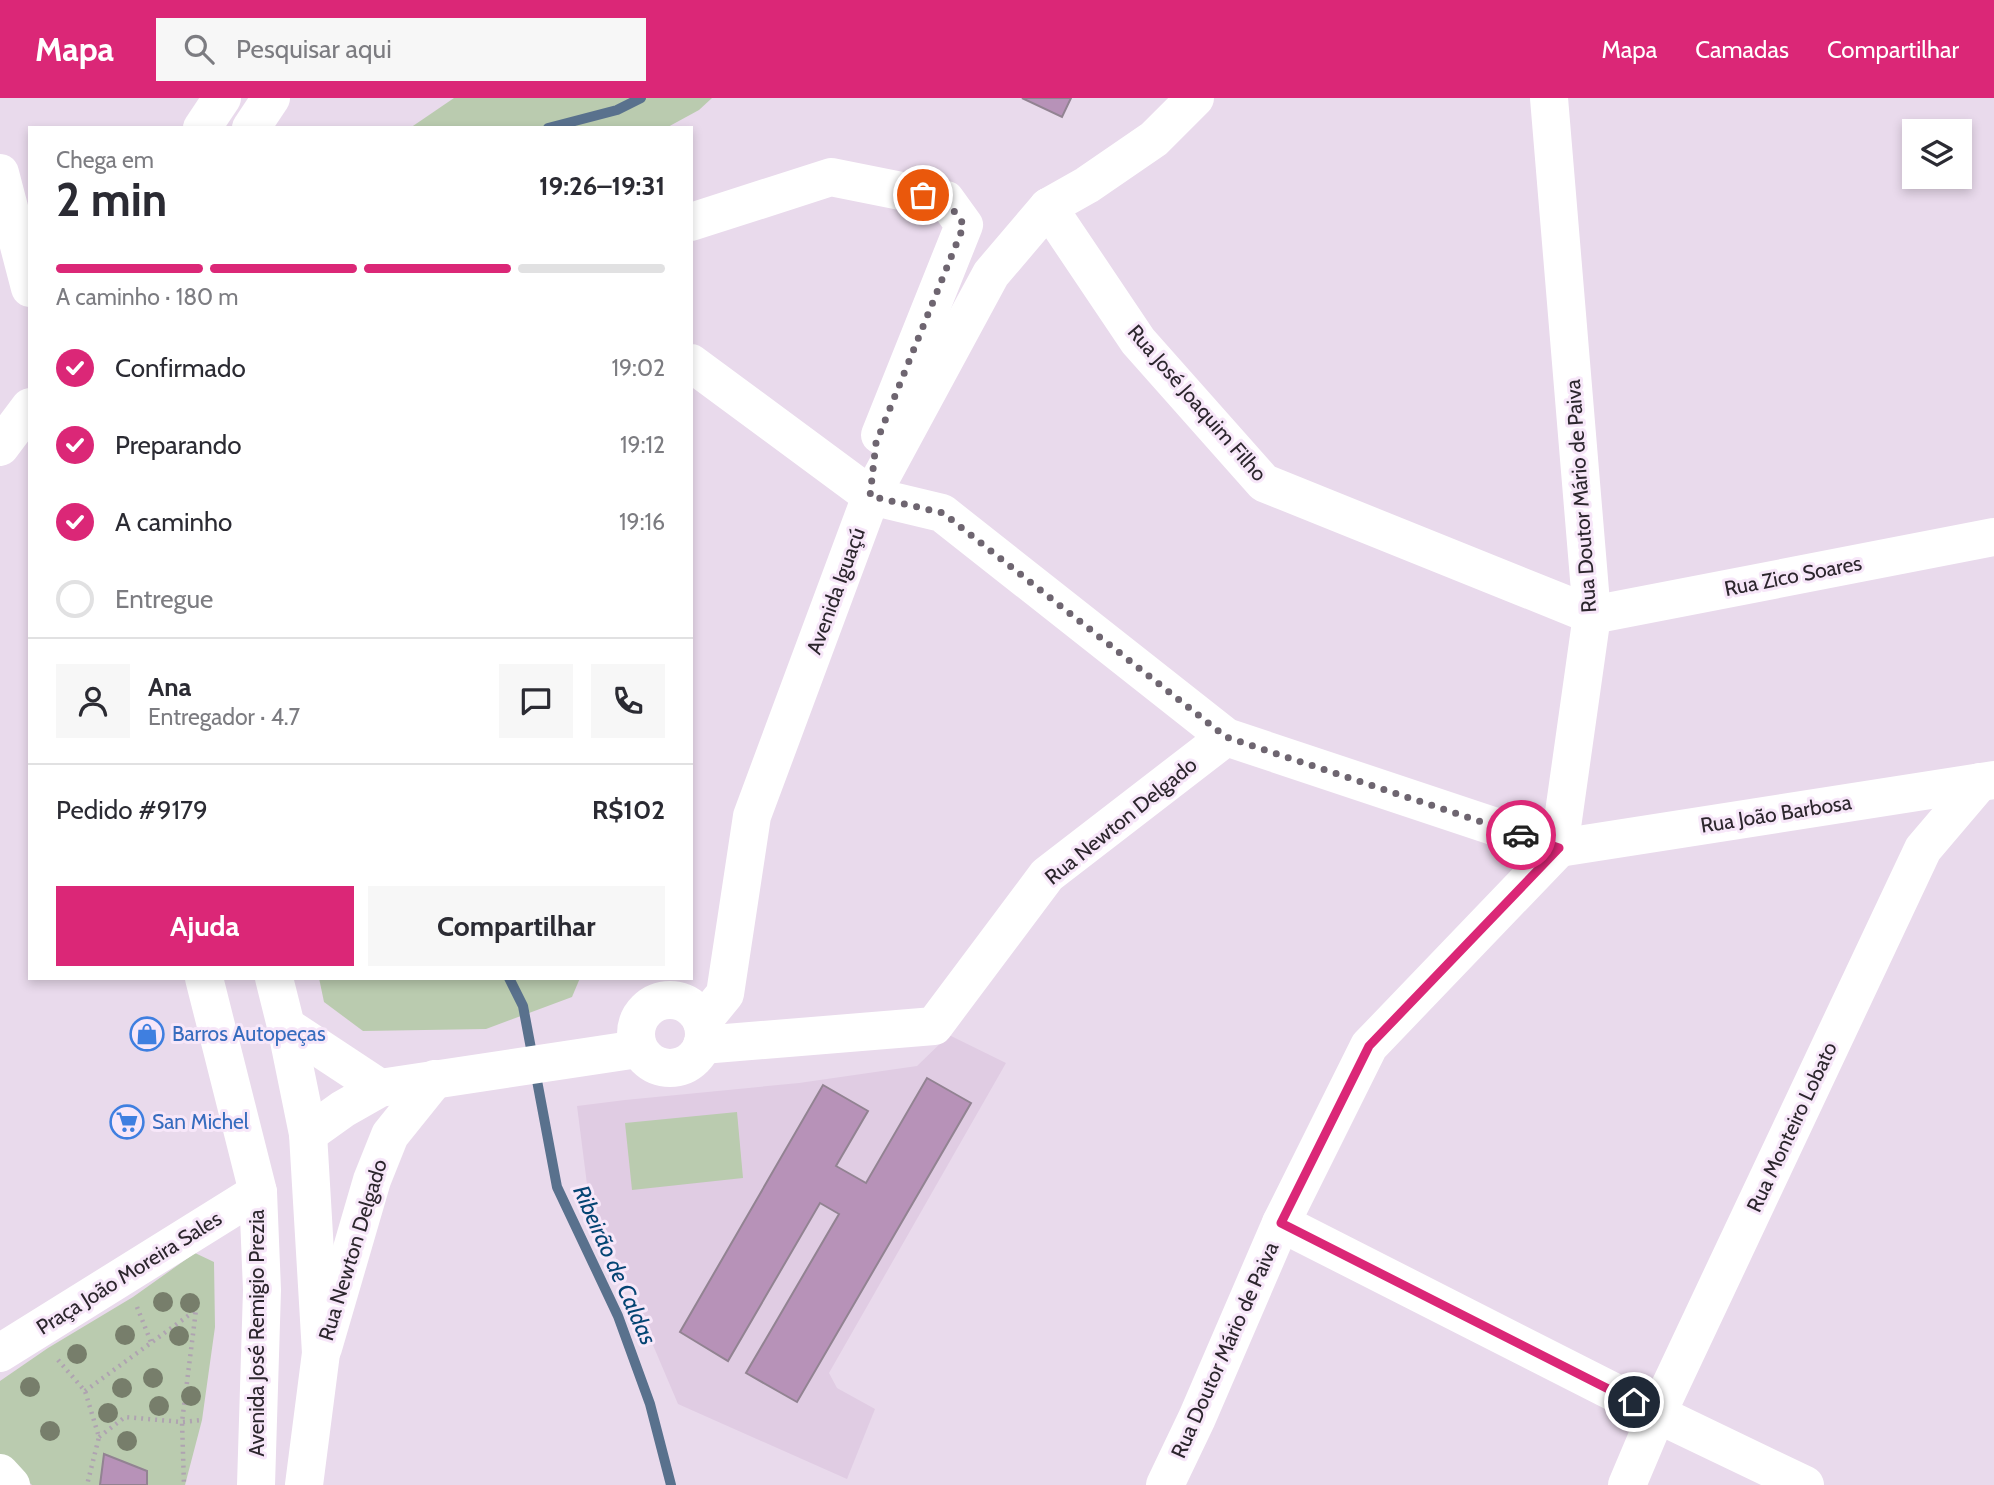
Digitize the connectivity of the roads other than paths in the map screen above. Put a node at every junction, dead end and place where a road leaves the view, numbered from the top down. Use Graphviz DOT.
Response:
graph roads {
  1 [pos="222,98"];
  2 [pos="271,98"];
  3 [pos="1195,98"];
  4 [pos="1549,98"];
  5 [pos="203,126"];
  6 [pos="252,126"];
  7 [pos="0,173"];
  8 [pos="1048,207"];
  9 [pos="693,221"];
  10 [pos="28,280"];
  11 [pos="693,364"];
  12 [pos="28,410"];
  13 [pos="0,447"];
  14 [pos="870,496"];
  15 [pos="1994,537"];
  16 [pos="1592,614"];
  17 [pos="1226,737"];
  18 [pos="1987,781"];
  19 [pos="1559,848"];
  20 [pos="205,980"];
  21 [pos="275,980"];
  22 [pos="648,993"];
  23 [pos="286,1026"];
  24 [pos="702,1034"];
  25 [pos="638,1049"];
  26 [pos="453,1076"];
  27 [pos="380,1088"];
  28 [pos="307,1134"];
  29 [pos="258,1192"];
  30 [pos="1281,1223"];
  31 [pos="0,1353"];
  32 [pos="321,1353"];
  33 [pos="1657,1414"];
  34 [pos="1197,1418"];
  35 [pos="0,1473"];
  36 [pos="11,1485"];
  37 [pos="256,1485"];
  38 [pos="303,1485"];
  39 [pos="1165,1485"];
  40 [pos="1192,1485"];
  41 [pos="1627,1485"];
  42 [pos="1805,1485"];
  1 -- 5 [label="street"];
  2 -- 6 [label="street"];
  3 -- 8 [label="street, Avenida Iguaçú"];
  4 -- 16 [label="street, Rua Doutor Mário de Paiva"];
  7 -- 10 [label="street"];
  8 -- 14 [label="street, Avenida Iguaçú"];
  8 -- 16 [label="street, Rua José Joaquim Filho"];
  9 -- 14 [label="street"];
  11 -- 14 [label="street"];
  12 -- 13 [label="street"];
  14 -- 17 [label="street"];
  14 -- 24 [label="street, Avenida Iguaçú"];
  15 -- 16 [label="street, Rua Zico Soares"];
  16 -- 19 [label="street, Rua Doutor Mário de Paiva"];
  17 -- 19 [label="street"];
  17 -- 24 [label="street, Rua Newton Delgado"];
  18 -- 19 [label="street, Rua João Barbosa"];
  18 -- 33 [label="street, Rua Monteiro Lobato"];
  19 -- 30 [label="street, Rua Doutor Mário de Paiva"];
  20 -- 29 [label="street, Avenida José Remigio Prezia"];
  21 -- 23 [label="street"];
  22 -- 24 [label="street"];
  22 -- 25 [label="street"];
  23 -- 27 [label="street"];
  23 -- 28 [label="street"];
  24 -- 25 [label="street"];
  25 -- 26 [label="street"];
  26 -- 27 [label="street"];
  26 -- 32 [label="street, Rua Newton Delgado"];
  27 -- 28 [label="street"];
  28 -- 29 [label="street, Praça João Moreira Sales"];
  28 -- 32 [label="street"];
  29 -- 31 [label="street, Praça João Moreira Sales"];
  29 -- 37 [label="street, Avenida José Remigio Prezia"];
  30 -- 33 [label="street"];
  30 -- 34 [label="street, Rua Doutor Mário de Paiva"];
  32 -- 38 [label="street"];
  33 -- 41 [label="street, Rua Monteiro Lobato"];
  33 -- 42 [label="street"];
  34 -- 39 [label="street, Rua Doutor Mário de Paiva"];
  34 -- 40 [label="street"];
  35 -- 36 [label="street"];
}
